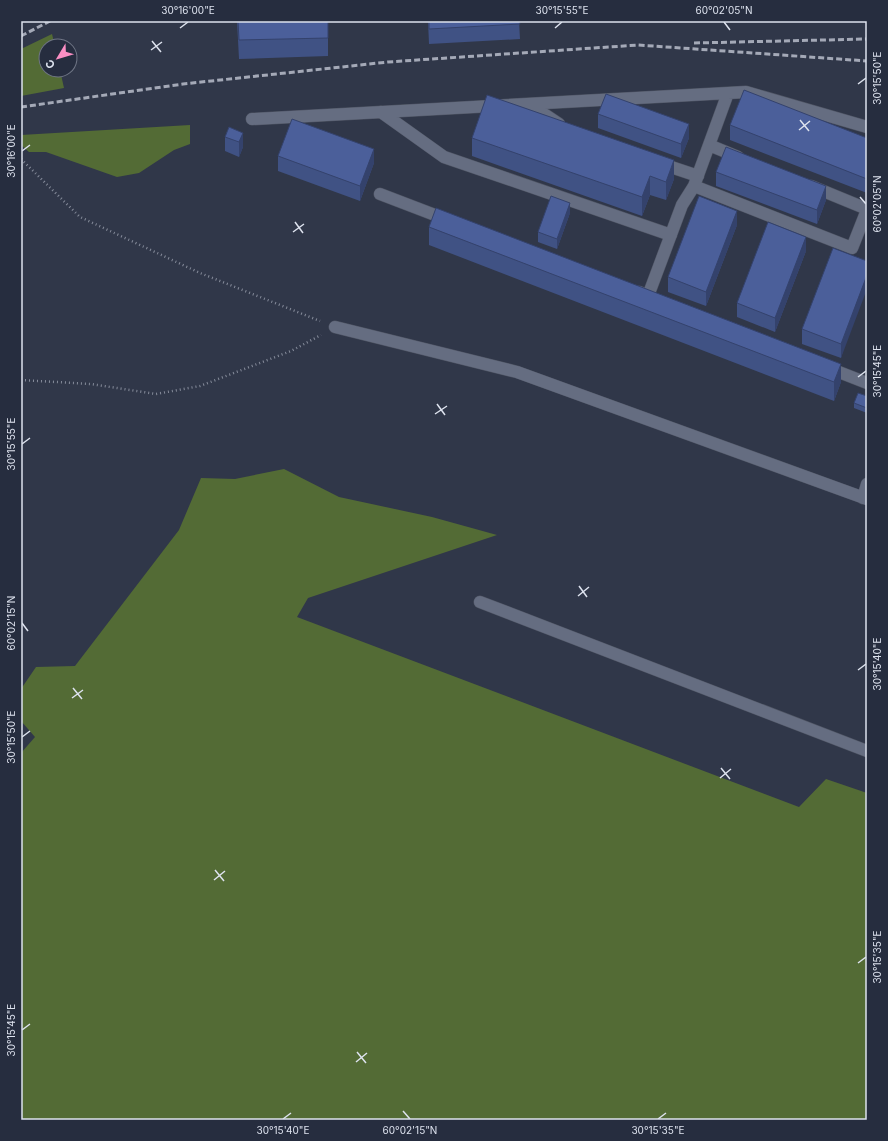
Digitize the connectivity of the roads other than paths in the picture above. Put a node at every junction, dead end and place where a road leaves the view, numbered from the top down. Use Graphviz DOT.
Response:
graph roads {
  1 [pos="728,93"];
  2 [pos="529,104"];
  3 [pos="381,112"];
  4 [pos="252,119"];
  5 [pos="867,127"];
  6 [pos="566,129"];
  7 [pos="709,145"];
  8 [pos="646,158"];
  9 [pos="752,162"];
  10 [pos="696,181"];
  11 [pos="802,183"];
  12 [pos="380,194"];
  13 [pos="867,210"];
  14 [pos="462,225"];
  15 [pos="671,235"];
  16 [pos="626,288"];
  17 [pos="335,327"];
  18 [pos="819,364"];
  19 [pos="867,383"];
  20 [pos="867,484"];
  21 [pos="865,498"];
  22 [pos="480,602"];
  23 [pos="867,752"];
  1 -- 2 [label="lane"];
  1 -- 5 [label="lane"];
  1 -- 7 [label="lane"];
  2 -- 3 [label="lane"];
  2 -- 6 [label="lane"];
  3 -- 4 [label="lane"];
  3 -- 15 [label="lane"];
  7 -- 9 [label="lane"];
  7 -- 10 [label="lane"];
  8 -- 10 [label="lane"];
  10 -- 13 [label="lane"];
  10 -- 15 [label="lane"];
  11 -- 13 [label="lane"];
  12 -- 14 [label="lane"];
  15 -- 16 [label="lane"];
  17 -- 21 [label="lane"];
  18 -- 19 [label="lane"];
  20 -- 21 [label="lane"];
  22 -- 23 [label="lane"];
}
